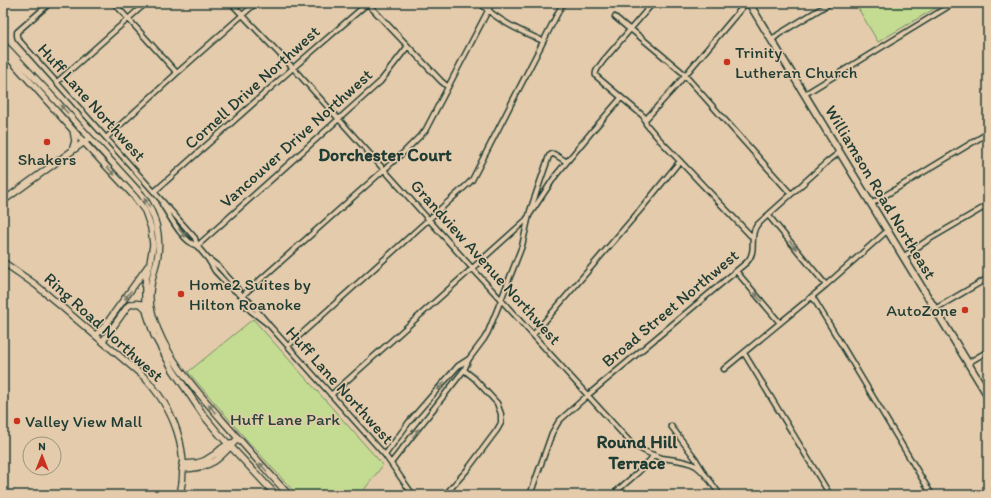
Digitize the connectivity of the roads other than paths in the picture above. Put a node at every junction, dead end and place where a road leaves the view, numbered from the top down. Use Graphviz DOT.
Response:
graph roads {
  1 [pos="50,3"];
  2 [pos="114,3"];
  3 [pos="146,3"];
  4 [pos="231,3"];
  5 [pos="256,3"];
  6 [pos="368,3"];
  7 [pos="480,3"];
  8 [pos="492,3"];
  9 [pos="563,3"];
  10 [pos="653,3"];
  11 [pos="746,3"];
  12 [pos="749,3"];
  13 [pos="830,3"];
  14 [pos="954,3"];
  15 [pos="985,3"];
  16 [pos="988,7"];
  17 [pos="487,11"];
  18 [pos="242,15"];
  19 [pos="616,16"];
  20 [pos="128,19"];
  21 [pos="630,30"];
  22 [pos="772,40"];
  23 [pos="543,42"];
  24 [pos="3,44"];
  25 [pos="408,46"];
  26 [pos="3,51"];
  27 [pos="293,68"];
  28 [pos="177,73"];
  29 [pos="685,75"];
  30 [pos="57,82"];
  31 [pos="448,86"];
  32 [pos="804,94"];
  33 [pos="622,98"];
  34 [pos="339,119"];
  35 [pos="645,120"];
  36 [pos="73,130"];
  37 [pos="988,133"];
  38 [pos="90,138"];
  39 [pos="106,138"];
  40 [pos="84,142"];
  41 [pos="72,152"];
  42 [pos="840,152"];
  43 [pos="680,161"];
  44 [pos="566,162"];
  45 [pos="384,170"];
  46 [pos="154,192"];
  47 [pos="791,194"];
  48 [pos="3,201"];
  49 [pos="871,204"];
  50 [pos="988,205"];
  51 [pos="768,215"];
  52 [pos="528,218"];
  53 [pos="430,220"];
  54 [pos="887,231"];
  55 [pos="752,237"];
  56 [pos="198,246"];
  57 [pos="903,257"];
  58 [pos="3,262"];
  59 [pos="150,263"];
  60 [pos="472,268"];
  61 [pos="736,271"];
  62 [pos="988,278"];
  63 [pos="826,285"];
  64 [pos="242,296"];
  65 [pos="812,296"];
  66 [pos="501,300"];
  67 [pos="145,308"];
  68 [pos="935,309"];
  69 [pos="780,323"];
  70 [pos="96,335"];
  71 [pos="533,335"];
  72 [pos="103,341"];
  73 [pos="288,346"];
  74 [pos="988,351"];
  75 [pos="744,353"];
  76 [pos="166,358"];
  77 [pos="469,359"];
  78 [pos="968,363"];
  79 [pos="724,369"];
  80 [pos="464,370"];
  81 [pos="193,387"];
  82 [pos="331,395"];
  83 [pos="588,395"];
  84 [pos="988,396"];
  85 [pos="671,426"];
  86 [pos="238,438"];
  87 [pos="229,446"];
  88 [pos="181,450"];
  89 [pos="385,454"];
  90 [pos="654,455"];
  91 [pos="201,462"];
  92 [pos="391,463"];
  93 [pos="182,467"];
  94 [pos="197,468"];
  95 [pos="704,473"];
  96 [pos="182,481"];
  97 [pos="180,495"];
  98 [pos="276,495"];
  99 [pos="289,495"];
  100 [pos="413,495"];
  101 [pos="445,495"];
  102 [pos="530,495"];
  103 [pos="613,495"];
  104 [pos="720,495"];
  105 [pos="830,495"];
  106 [pos="932,495"];
  1 -- 30 [label="street, Huff Lane Northwest"];
  2 -- 20 [label="street"];
  3 -- 20 [label="street"];
  4 -- 18 [label="street, Grandview Avenue Northwest"];
  5 -- 18 [label="street"];
  6 -- 25 [label="street"];
  6 -- 27 [label="street, Cornell Drive Northwest"];
  7 -- 17 [label="street"];
  8 -- 17 [label="street"];
  9 -- 23 [label="street"];
  10 -- 21 [label="street"];
  11 -- 29 [label="street"];
  12 -- 22 [label="main road, Williamson Road Northeast"];
  13 -- 22 [label="street"];
  14 -- 32 [label="street"];
  15 -- 16 [label="street"];
  17 -- 23 [label="street"];
  17 -- 31 [label="street"];
  18 -- 27 [label="street, Grandview Avenue Northwest"];
  18 -- 28 [label="street"];
  19 -- 21 [label="street"];
  20 -- 28 [label="street"];
  20 -- 30 [label="street"];
  21 -- 29 [label="street"];
  21 -- 33 [label="street"];
  22 -- 32 [label="main road, Williamson Road Northeast"];
  23 -- 53 [label="street"];
  38 -- 24 [label="main road, one-way"];
  25 -- 31 [label="street"];
  25 -- 34 [label="street, Vancouver Drive Northwest"];
  26 -- 36 [label="main road"];
  27 -- 34 [label="street, Grandview Avenue Northwest"];
  27 -- 46 [label="street, Cornell Drive Northwest"];
  28 -- 39 [label="street"];
  29 -- 35 [label="street"];
  29 -- 47 [label="street"];
  30 -- 39 [label="street, Huff Lane Northwest"];
  31 -- 45 [label="street"];
  32 -- 42 [label="main road, Williamson Road Northeast"];
  33 -- 35 [label="street"];
  33 -- 44 [label="street"];
  34 -- 45 [label="street, Grandview Avenue Northwest"];
  34 -- 56 [label="street, Vancouver Drive Northwest"];
  35 -- 43 [label="street"];
  36 -- 40 [label="main road"];
  36 -- 41 [label="main road"];
  37 -- 49 [label="street"];
  38 -- 40 [label="main road"];
  81 -- 38 [label="main road, one-way"];
  39 -- 46 [label="street, Huff Lane Northwest"];
  40 -- 41 [label="main road"];
  40 -- 59 [label="main road, one-way"];
  41 -- 48 [label="main road"];
  42 -- 47 [label="street, Broad Street Northwest"];
  42 -- 49 [label="main road, Williamson Road Northeast"];
  43 -- 55 [label="street"];
  43 -- 71 [label="street"];
  44 -- 52 [label="street"];
  44 -- 52 [label="street"];
  45 -- 53 [label="street, Grandview Avenue Northwest"];
  45 -- 64 [label="street"];
  46 -- 56 [label="street, Huff Lane Northwest"];
  46 -- 56 [label="street, Huff Lane Northwest, one-way"];
  47 -- 51 [label="street, Broad Street Northwest"];
  49 -- 54 [label="main road, Williamson Road Northeast"];
  50 -- 57 [label="street"];
  51 -- 55 [label="street, Broad Street Northwest"];
  51 -- 63 [label="street, one-way"];
  52 -- 60 [label="street"];
  52 -- 66 [label="street"];
  53 -- 60 [label="street, Grandview Avenue Northwest"];
  53 -- 73 [label="street"];
  54 -- 57 [label="main road, Williamson Road Northeast"];
  54 -- 63 [label="street"];
  55 -- 61 [label="street, Broad Street Northwest"];
  56 -- 64 [label="street, Huff Lane Northwest"];
  57 -- 68 [label="main road, Williamson Road Northeast"];
  58 -- 70 [label="main road, Ring Road Northwest"];
  59 -- 67 [label="main road"];
  59 -- 70 [label="main road, one-way"];
  60 -- 66 [label="street, Grandview Avenue Northwest"];
  60 -- 82 [label="street"];
  69 -- 61 [label="street, one-way"];
  61 -- 83 [label="street, Broad Street Northwest"];
  62 -- 68 [label="street"];
  63 -- 65 [label="street"];
  64 -- 73 [label="street, Huff Lane Northwest"];
  65 -- 69 [label="street"];
  65 -- 106 [label="street"];
  66 -- 71 [label="street, Grandview Avenue Northwest"];
  66 -- 77 [label="street"];
  67 -- 72 [label="main road"];
  67 -- 76 [label="main road"];
  68 -- 78 [label="main road, Williamson Road Northeast"];
  69 -- 75 [label="street"];
  70 -- 72 [label="main road, Ring Road Northwest"];
  71 -- 83 [label="street, Grandview Avenue Northwest"];
  72 -- 88 [label="main road, Ring Road Northwest"];
  73 -- 82 [label="street, Huff Lane Northwest"];
  74 -- 78 [label="street"];
  75 -- 79 [label="street"];
  75 -- 105 [label="street"];
  76 -- 81 [label="main road"];
  76 -- 87 [label="main road"];
  77 -- 80 [label="street"];
  77 -- 89 [label="street, one-way"];
  78 -- 84 [label="main road, Williamson Road Northeast"];
  92 -- 80 [label="street, one-way"];
  80 -- 101 [label="street"];
  86 -- 81 [label="main road, one-way"];
  82 -- 89 [label="street, Huff Lane Northwest"];
  83 -- 90 [label="street, Grandview Avenue Northwest"];
  83 -- 102 [label="street, Broad Street Northwest"];
  85 -- 95 [label="street"];
  86 -- 87 [label="main road"];
  99 -- 86 [label="main road, one-way"];
  87 -- 91 [label="main road"];
  87 -- 94 [label="main road"];
  87 -- 98 [label="main road"];
  88 -- 91 [label="main road"];
  88 -- 93 [label="main road, Ring Road Northwest"];
  89 -- 92 [label="street, Huff Lane Northwest"];
  90 -- 95 [label="street, Grandview Avenue Northwest"];
  90 -- 103 [label="street"];
  91 -- 93 [label="main road"];
  92 -- 100 [label="street, Huff Lane Northwest"];
  93 -- 94 [label="main road"];
  93 -- 96 [label="main road, Ring Road Northwest"];
  94 -- 96 [label="main road"];
  95 -- 104 [label="street, Grandview Avenue Northwest"];
  96 -- 97 [label="main road, Ring Road Northwest"];
}
